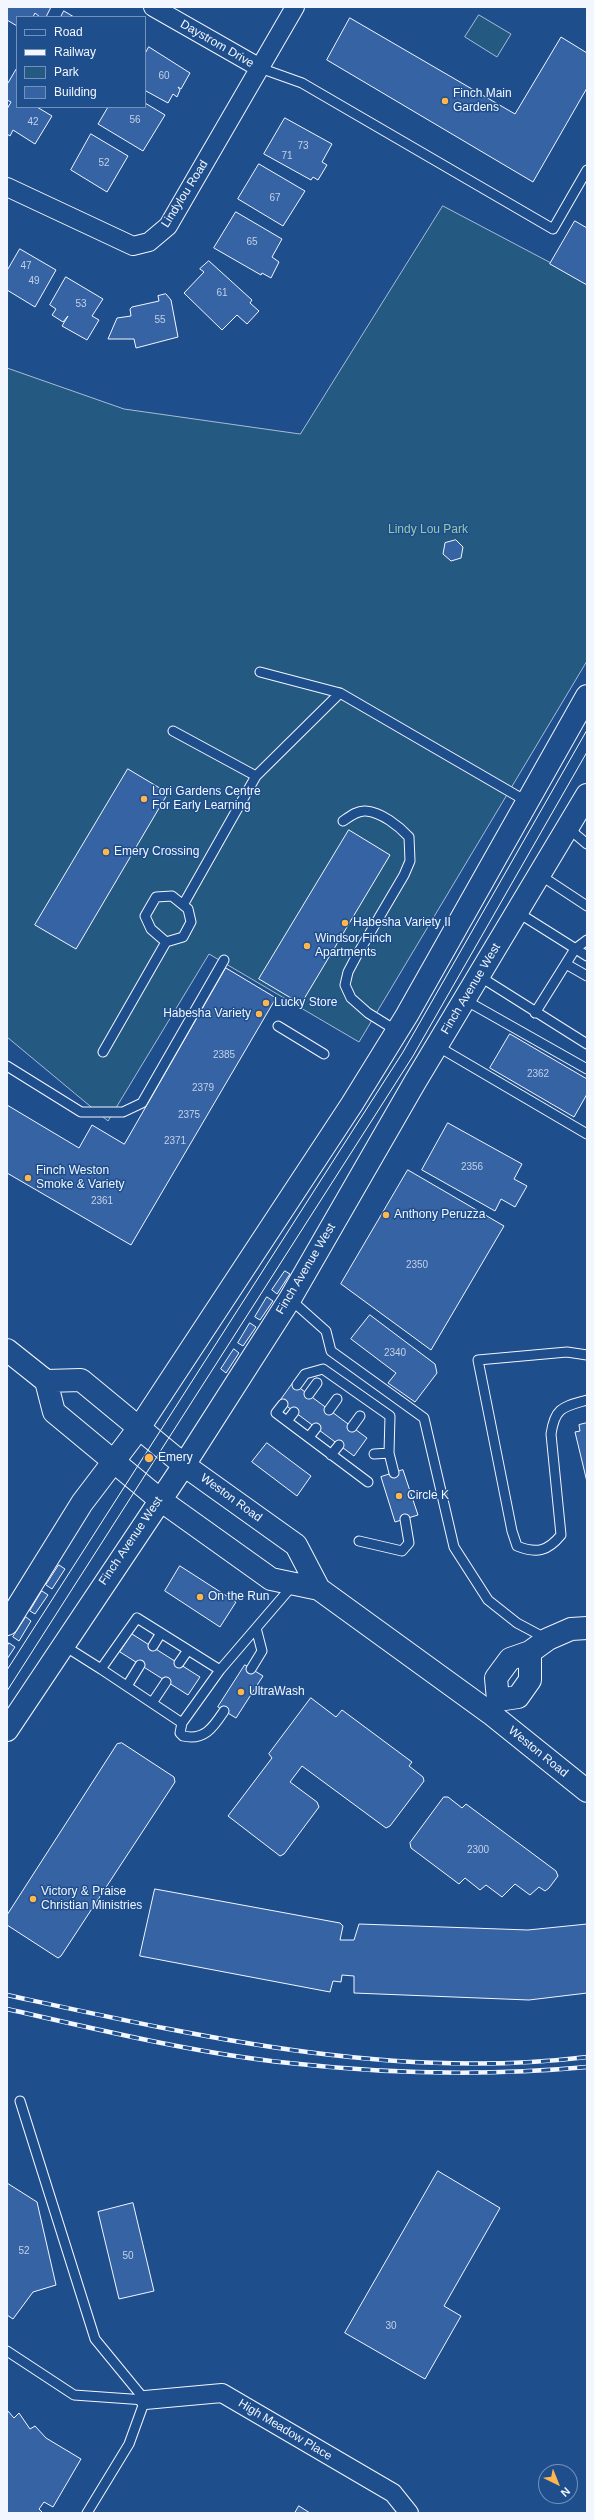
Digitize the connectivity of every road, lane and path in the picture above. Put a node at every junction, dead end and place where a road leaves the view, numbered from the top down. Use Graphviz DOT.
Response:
graph roads {
  1 [pos="153,7"];
  2 [pos="295,7"];
  3 [pos="260,68"];
  4 [pos="585,176"];
  5 [pos="7,187"];
  6 [pos="260,672"];
  7 [pos="340,693"];
  8 [pos="587,696"];
  9 [pos="173,731"];
  10 [pos="256,776"];
  11 [pos="587,795"];
  12 [pos="526,801"];
  13 [pos="343,821"];
  14 [pos="568,828"];
  15 [pos="587,844"];
  16 [pos="540,875"];
  17 [pos="183,906"];
  18 [pos="587,906"];
  19 [pos="517,912"];
  20 [pos="587,940"];
  21 [pos="166,942"];
  22 [pos="575,949"];
  23 [pos="587,956"];
  24 [pos="224,960"];
  25 [pos="566,964"];
  26 [pos="479,976"];
  27 [pos="587,976"];
  28 [pos="465,999"];
  29 [pos="535,1013"];
  30 [pos="278,1026"];
  31 [pos="397,1032"];
  32 [pos="587,1044"];
  33 [pos="437,1046"];
  34 [pos="103,1052"];
  35 [pos="324,1054"];
  36 [pos="7,1066"];
  37 [pos="587,1069"];
  38 [pos="587,1134"];
  39 [pos="290,1299"];
  40 [pos="7,1350"];
  41 [pos="587,1355"];
  42 [pos="46,1381"];
  43 [pos="317,1383"];
  44 [pos="297,1385"];
  45 [pos="309,1394"];
  46 [pos="337,1399"];
  47 [pos="587,1400"];
  48 [pos="283,1404"];
  49 [pos="329,1410"];
  50 [pos="294,1412"];
  51 [pos="360,1416"];
  52 [pos="287,1421"];
  53 [pos="352,1427"];
  54 [pos="139,1428"];
  55 [pos="316,1428"];
  56 [pos="310,1437"];
  57 [pos="338,1445"];
  58 [pos="389,1453"];
  59 [pos="374,1454"];
  60 [pos="331,1455"];
  61 [pos="114,1460"];
  62 [pos="184,1465"];
  63 [pos="394,1473"];
  64 [pos="368,1482"];
  65 [pos="159,1499"];
  66 [pos="405,1519"];
  67 [pos="360,1542"];
  68 [pos="294,1584"];
  69 [pos="319,1589"];
  70 [pos="7,1624"];
  71 [pos="256,1628"];
  72 [pos="587,1628"];
  73 [pos="161,1633"];
  74 [pos="548,1639"];
  75 [pos="63,1645"];
  76 [pos="153,1646"];
  77 [pos="188,1650"];
  78 [pos="179,1663"];
  79 [pos="140,1665"];
  80 [pos="101,1668"];
  81 [pos="252,1669"];
  82 [pos="220,1670"];
  83 [pos="166,1682"];
  84 [pos="127,1686"];
  85 [pos="152,1703"];
  86 [pos="494,1707"];
  87 [pos="224,1711"];
  88 [pos="182,1724"];
  89 [pos="7,1730"];
  90 [pos="587,1791"];
  91 [pos="20,2101"];
  92 [pos="7,2351"];
  93 [pos="145,2400"];
  94 [pos="87,2513"];
  95 [pos="409,2513"];
  1 -- 3 [label="street, Daystrom Drive"];
  2 -- 3 [label="street, Lindylou Road"];
  3 -- 4 [label="lane"];
  3 -- 5 [label="street, Lindylou Road"];
  6 -- 7 [label="lane"];
  7 -- 10 [label="lane"];
  7 -- 12 [label="lane"];
  8 -- 12 [label="main road"];
  9 -- 10 [label="lane"];
  10 -- 17 [label="lane"];
  11 -- 14 [label="main road, Finch Avenue West"];
  12 -- 31 [label="main road"];
  13 -- 31 [label="lane"];
  14 -- 15 [label="lane"];
  14 -- 16 [label="main road, Finch Avenue West"];
  16 -- 18 [label="lane"];
  16 -- 19 [label="main road, Finch Avenue West"];
  17 -- 21 [label="lane"];
  17 -- 21 [label="lane"];
  19 -- 22 [label="lane"];
  19 -- 26 [label="main road, Finch Avenue West"];
  20 -- 22 [label="lane"];
  21 -- 34 [label="lane"];
  22 -- 23 [label="lane"];
  22 -- 25 [label="lane"];
  24 -- 36 [label="lane"];
  25 -- 27 [label="lane"];
  25 -- 29 [label="lane"];
  26 -- 28 [label="main road, Finch Avenue West"];
  26 -- 29 [label="lane"];
  28 -- 33 [label="main road, Finch Avenue West"];
  28 -- 37 [label="lane"];
  29 -- 32 [label="lane"];
  30 -- 35 [label="lane"];
  31 -- 54 [label="main road"];
  33 -- 38 [label="lane"];
  33 -- 39 [label="main road, Finch Avenue West"];
  39 -- 62 [label="main road, Finch Avenue West"];
  39 -- 74 [label="lane"];
  40 -- 42 [label="main road"];
  41 -- 47 [label="lane"];
  42 -- 54 [label="main road, Weston Road"];
  42 -- 61 [label="main road, Weston Road"];
  43 -- 45 [label="lane"];
  44 -- 58 [label="lane"];
  46 -- 49 [label="lane"];
  48 -- 52 [label="lane"];
  50 -- 52 [label="lane"];
  51 -- 53 [label="lane"];
  52 -- 56 [label="lane"];
  54 -- 61 [label="main road"];
  54 -- 62 [label="main road, Weston Road"];
  55 -- 56 [label="lane"];
  56 -- 60 [label="lane"];
  57 -- 60 [label="lane"];
  58 -- 59 [label="lane"];
  58 -- 63 [label="lane"];
  60 -- 64 [label="lane"];
  61 -- 65 [label="main road, Weston Road"];
  61 -- 70 [label="main road"];
  62 -- 65 [label="main road, Finch Avenue West"];
  62 -- 69 [label="main road, Weston Road"];
  65 -- 68 [label="main road, Weston Road"];
  65 -- 75 [label="main road, Finch Avenue West"];
  66 -- 67 [label="lane"];
  68 -- 69 [label="main road, Weston Road"];
  68 -- 71 [label="lane"];
  69 -- 86 [label="main road, Weston Road"];
  71 -- 81 [label="lane"];
  71 -- 82 [label="lane"];
  72 -- 74 [label="main road"];
  73 -- 76 [label="lane"];
  73 -- 77 [label="lane"];
  73 -- 80 [label="lane"];
  74 -- 86 [label="main road"];
  75 -- 80 [label="lane"];
  75 -- 89 [label="main road, Finch Avenue West"];
  77 -- 78 [label="lane"];
  77 -- 82 [label="lane"];
  79 -- 84 [label="lane"];
  80 -- 84 [label="lane"];
  82 -- 88 [label="lane"];
  83 -- 85 [label="lane"];
  84 -- 85 [label="lane"];
  85 -- 88 [label="lane"];
  86 -- 90 [label="main road, Weston Road"];
  87 -- 88 [label="lane"];
  91 -- 93 [label="lane"];
  92 -- 93 [label="lane"];
  93 -- 94 [label="lane"];
  93 -- 95 [label="street, High Meadow Place"];
}
